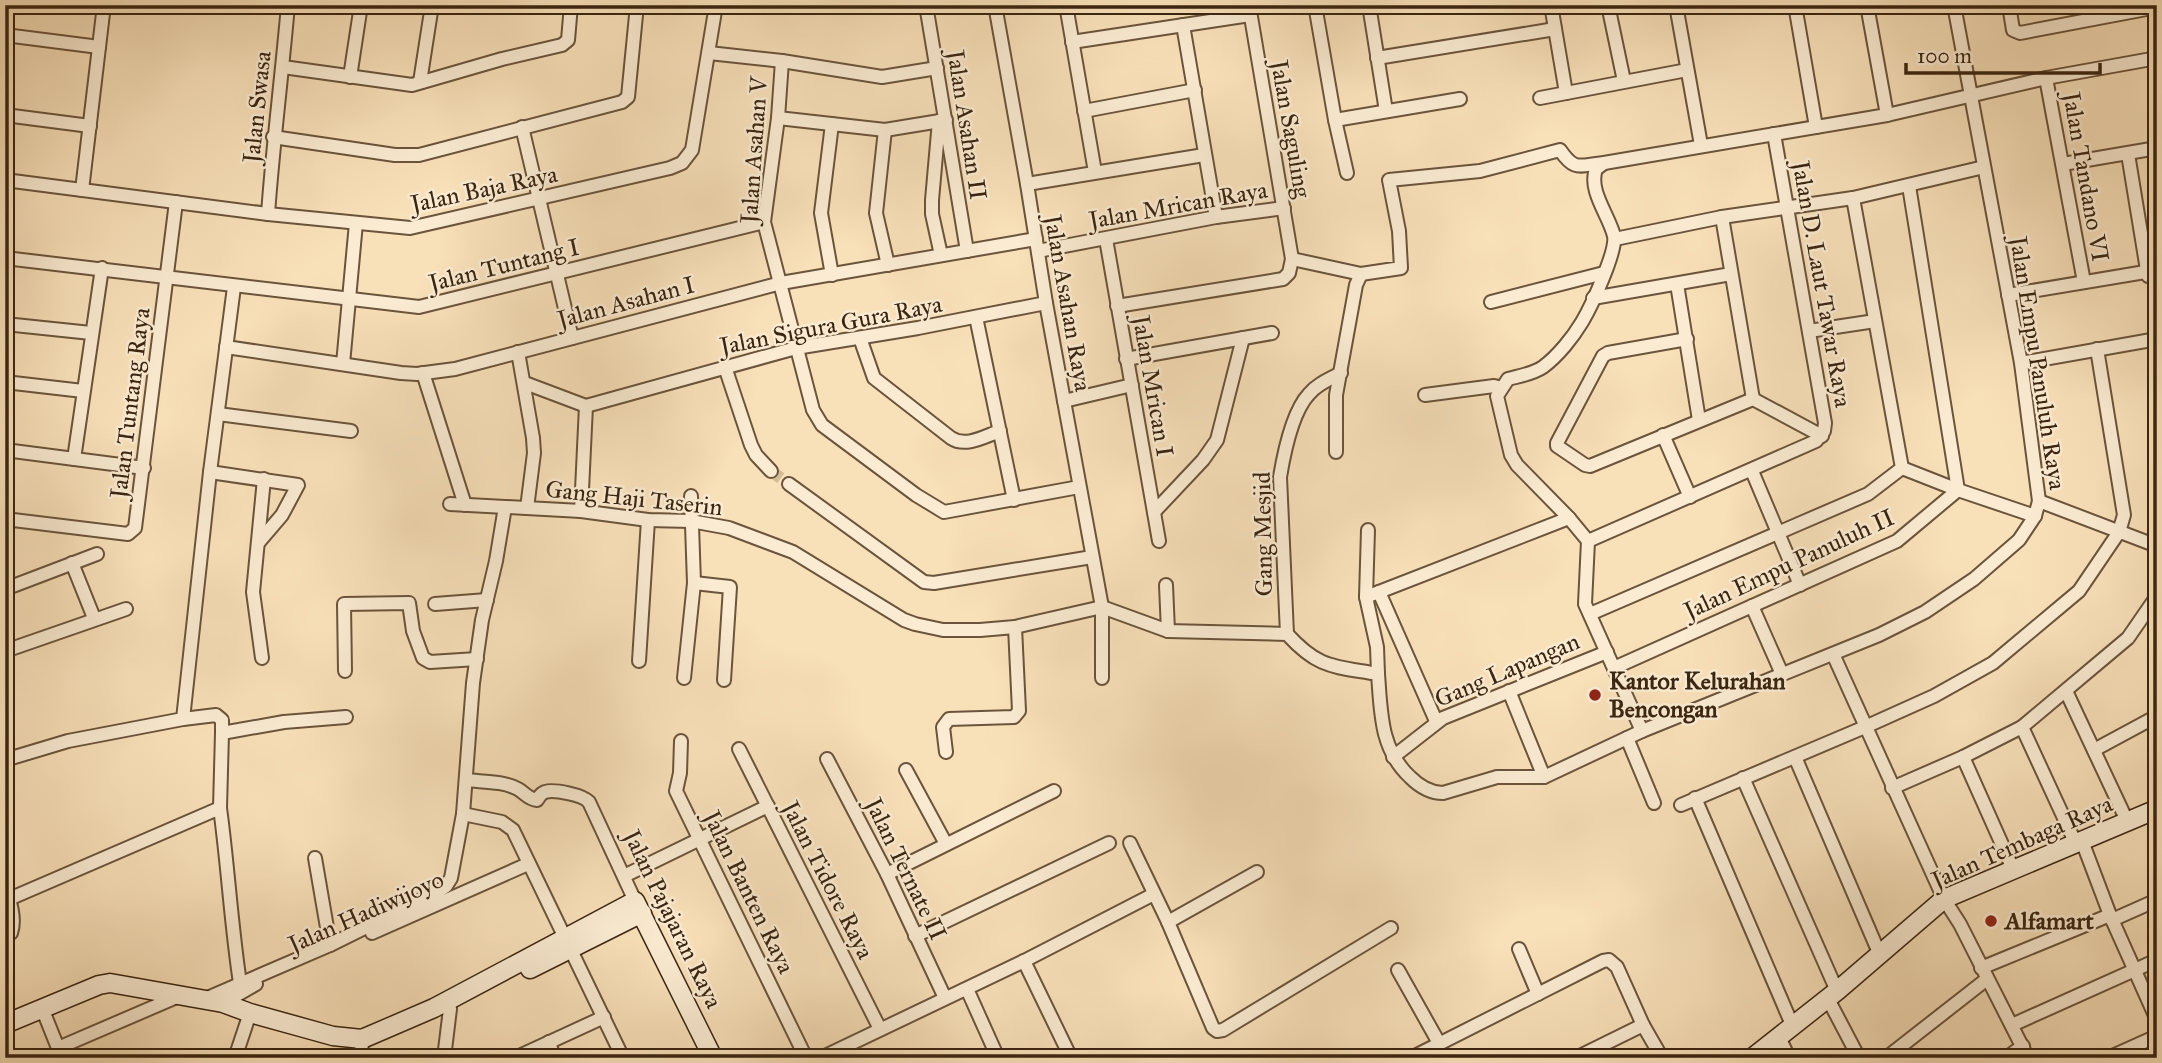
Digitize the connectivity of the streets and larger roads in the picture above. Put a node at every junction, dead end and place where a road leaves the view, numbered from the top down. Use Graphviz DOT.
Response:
graph roads {
  1 [pos="104,5"];
  2 [pos="288,5"];
  3 [pos="361,5"];
  4 [pos="432,5"];
  5 [pos="571,5"];
  6 [pos="637,5"];
  7 [pos="716,5"];
  8 [pos="861,5"];
  9 [pos="887,5"];
  10 [pos="926,5"];
  11 [pos="995,5"];
  12 [pos="1066,5"];
  13 [pos="1315,5"];
  14 [pos="1369,5"];
  15 [pos="1551,5"];
  16 [pos="1608,5"];
  17 [pos="1676,5"];
  18 [pos="1795,5"];
  19 [pos="1867,5"];
  20 [pos="1954,5"];
  21 [pos="2010,5"];
  22 [pos="2157,8"];
  23 [pos="1250,10"];
  24 [pos="2090,12"];
  25 [pos="1183,25"];
  26 [pos="1555,29"];
  27 [pos="5,35"];
  28 [pos="1072,42"];
  29 [pos="99,47"];
  30 [pos="709,53"];
  31 [pos="1377,58"];
  32 [pos="2157,58"];
  33 [pos="782,61"];
  34 [pos="283,67"];
  35 [pos="937,68"];
  36 [pos="1687,70"];
  37 [pos="350,77"];
  38 [pos="2046,78"];
  39 [pos="1624,81"];
  40 [pos="420,82"];
  41 [pos="1195,90"];
  42 [pos="1566,93"];
  43 [pos="1969,96"];
  44 [pos="1540,98"];
  45 [pos="1460,99"];
  46 [pos="1084,111"];
  47 [pos="1386,111"];
  48 [pos="5,115"];
  49 [pos="1887,115"];
  50 [pos="778,118"];
  51 [pos="1335,120"];
  52 [pos="943,121"];
  53 [pos="832,124"];
  54 [pos="90,126"];
  55 [pos="522,127"];
  56 [pos="1816,127"];
  57 [pos="884,130"];
  58 [pos="1774,135"];
  59 [pos="273,137"];
  60 [pos="1701,145"];
  61 [pos="2157,148"];
  62 [pos="2128,154"];
  63 [pos="1204,155"];
  64 [pos="1604,163"];
  65 [pos="2063,164"];
  66 [pos="1984,167"];
  67 [pos="1095,172"];
  68 [pos="1347,173"];
  69 [pos="5,180"];
  70 [pos="956,181"];
  71 [pos="933,183"];
  72 [pos="1027,184"];
  73 [pos="1909,186"];
  74 [pos="82,190"];
  75 [pos="1853,198"];
  76 [pos="539,200"];
  77 [pos="176,202"];
  78 [pos="1284,208"];
  79 [pos="1786,208"];
  80 [pos="268,214"];
  81 [pos="1723,217"];
  82 [pos="1216,218"];
  83 [pos="764,222"];
  84 [pos="356,223"];
  85 [pos="1105,239"];
  86 [pos="1615,239"];
  87 [pos="1037,245"];
  88 [pos="967,251"];
  89 [pos="941,255"];
  90 [pos="5,258"];
  91 [pos="1292,259"];
  92 [pos="888,265"];
  93 [pos="102,268"];
  94 [pos="2150,272"];
  95 [pos="1604,273"];
  96 [pos="556,274"];
  97 [pos="1361,274"];
  98 [pos="1731,274"];
  99 [pos="832,275"];
  100 [pos="166,278"];
  101 [pos="2084,282"];
  102 [pos="781,284"];
  103 [pos="1677,284"];
  104 [pos="234,287"];
  105 [pos="2008,295"];
  106 [pos="1593,298"];
  107 [pos="351,299"];
  108 [pos="1491,302"];
  109 [pos="1046,303"];
  110 [pos="1117,306"];
  111 [pos="976,317"];
  112 [pos="1875,321"];
  113 [pos="5,324"];
  114 [pos="1809,331"];
  115 [pos="91,332"];
  116 [pos="1272,333"];
  117 [pos="572,338"];
  118 [pos="860,338"];
  119 [pos="1243,338"];
  120 [pos="1687,339"];
  121 [pos="2157,339"];
  122 [pos="226,347"];
  123 [pos="796,348"];
  124 [pos="2098,349"];
  125 [pos="518,352"];
  126 [pos="1126,359"];
  127 [pos="2021,363"];
  128 [pos="343,364"];
  129 [pos="725,366"];
  130 [pos="423,373"];
  131 [pos="1341,373"];
  132 [pos="5,382"];
  133 [pos="525,383"];
  134 [pos="1132,385"];
  135 [pos="1501,388"];
  136 [pos="83,391"];
  137 [pos="1425,396"];
  138 [pos="1753,398"];
  139 [pos="1064,401"];
  140 [pos="586,406"];
  141 [pos="218,414"];
  142 [pos="1699,420"];
  143 [pos="351,431"];
  144 [pos="1000,431"];
  145 [pos="1663,435"];
  146 [pos="1822,436"];
  147 [pos="5,450"];
  148 [pos="1336,452"];
  149 [pos="74,459"];
  150 [pos="144,468"];
  151 [pos="1902,468"];
  152 [pos="771,471"];
  153 [pos="1752,471"];
  154 [pos="210,472"];
  155 [pos="264,479"];
  156 [pos="789,484"];
  157 [pos="1079,487"];
  158 [pos="1958,491"];
  159 [pos="691,496"];
  160 [pos="1690,497"];
  161 [pos="1014,500"];
  162 [pos="2039,501"];
  163 [pos="450,504"];
  164 [pos="465,505"];
  165 [pos="505,507"];
  166 [pos="527,508"];
  167 [pos="581,511"];
  168 [pos="1154,512"];
  169 [pos="2035,516"];
  170 [pos="1570,518"];
  171 [pos="5,519"];
  172 [pos="648,520"];
  173 [pos="691,521"];
  174 [pos="1368,530"];
  175 [pos="1777,532"];
  176 [pos="2119,532"];
  177 [pos="1159,541"];
  178 [pos="1588,541"];
  179 [pos="258,542"];
  180 [pos="2157,546"];
  181 [pos="97,554"];
  182 [pos="1092,557"];
  183 [pos="72,563"];
  184 [pos="694,583"];
  185 [pos="1167,585"];
  186 [pos="1800,585"];
  187 [pos="5,589"];
  188 [pos="1379,592"];
  189 [pos="2157,596"];
  190 [pos="1366,597"];
  191 [pos="487,600"];
  192 [pos="435,604"];
  193 [pos="1752,606"];
  194 [pos="1102,607"];
  195 [pos="126,609"];
  196 [pos="1590,614"];
  197 [pos="94,618"];
  198 [pos="1014,627"];
  199 [pos="1168,631"];
  200 [pos="1287,634"];
  201 [pos="5,651"];
  202 [pos="1606,652"];
  203 [pos="1833,654"];
  204 [pos="262,658"];
  205 [pos="477,659"];
  206 [pos="639,661"];
  207 [pos="1616,667"];
  208 [pos="345,671"];
  209 [pos="1378,674"];
  210 [pos="1782,674"];
  211 [pos="684,678"];
  212 [pos="1102,678"];
  213 [pos="724,680"];
  214 [pos="1509,691"];
  215 [pos="2066,691"];
  216 [pos="2157,716"];
  217 [pos="346,717"];
  218 [pos="183,719"];
  219 [pos="1436,722"];
  220 [pos="1865,727"];
  221 [pos="2022,727"];
  222 [pos="1642,731"];
  223 [pos="222,733"];
  224 [pos="1627,738"];
  225 [pos="681,741"];
  226 [pos="739,749"];
  227 [pos="2094,750"];
  228 [pos="946,752"];
  229 [pos="1393,757"];
  230 [pos="1795,757"];
  231 [pos="1963,757"];
  232 [pos="8,759"];
  233 [pos="827,760"];
  234 [pos="906,771"];
  235 [pos="1544,777"];
  236 [pos="1743,778"];
  237 [pos="466,780"];
  238 [pos="1892,788"];
  239 [pos="1054,791"];
  240 [pos="1695,798"];
  241 [pos="1654,803"];
  242 [pos="1681,805"];
  243 [pos="768,806"];
  244 [pos="220,808"];
  245 [pos="2157,809"];
  246 [pos="463,814"];
  247 [pos="2127,821"];
  248 [pos="700,839"];
  249 [pos="2079,842"];
  250 [pos="1110,843"];
  251 [pos="1130,843"];
  252 [pos="946,844"];
  253 [pos="315,858"];
  254 [pos="528,864"];
  255 [pos="2013,869"];
  256 [pos="1257,872"];
  257 [pos="887,874"];
  258 [pos="624,876"];
  259 [pos="7,893"];
  260 [pos="1154,894"];
  261 [pos="1944,899"];
  262 [pos="2157,900"];
  263 [pos="638,907"];
  264 [pos="2111,918"];
  265 [pos="1168,922"];
  266 [pos="1391,928"];
  267 [pos="8,934"];
  268 [pos="915,936"];
  269 [pos="568,943"];
  270 [pos="330,945"];
  271 [pos="1519,949"];
  272 [pos="1880,955"];
  273 [pos="2157,960"];
  274 [pos="1024,961"];
  275 [pos="1398,970"];
  276 [pos="2133,971"];
  277 [pos="1984,973"];
  278 [pos="240,983"];
  279 [pos="967,989"];
  280 [pos="182,994"];
  281 [pos="1538,994"];
  282 [pos="1832,995"];
  283 [pos="945,998"];
  284 [pos="205,999"];
  285 [pos="223,1003"];
  286 [pos="444,1005"];
  287 [pos="42,1009"];
  288 [pos="250,1013"];
  289 [pos="604,1017"];
  290 [pos="2156,1018"];
  291 [pos="5,1024"];
  292 [pos="1643,1025"];
  293 [pos="2012,1025"];
  294 [pos="880,1029"];
  295 [pos="1786,1032"];
  296 [pos="2157,1036"];
  297 [pos="362,1039"];
  298 [pos="549,1042"];
  299 [pos="1439,1043"];
  300 [pos="2025,1052"];
  301 [pos="60,1053"];
  302 [pos="995,1057"];
  303 [pos="1412,1057"];
  304 [pos="235,1058"];
  305 [pos="361,1058"];
  306 [pos="444,1058"];
  307 [pos="516,1058"];
  308 [pos="554,1058"];
  309 [pos="623,1058"];
  310 [pos="713,1058"];
  311 [pos="806,1058"];
  312 [pos="821,1058"];
  313 [pos="1071,1058"];
  314 [pos="1576,1058"];
  315 [pos="1662,1058"];
  316 [pos="1752,1058"];
  317 [pos="1789,1058"];
  318 [pos="1858,1058"];
  319 [pos="1885,1058"];
  320 [pos="2006,1058"];
  321 [pos="2108,1058"];
  1 -- 29 [label="street"];
  2 -- 34 [label="street, Jalan Swasa"];
  3 -- 37 [label="street"];
  4 -- 40 [label="street"];
  5 -- 40 [label="street"];
  6 -- 55 [label="street"];
  7 -- 30 [label="street, Jalan Baja Raya"];
  8 -- 9 [label="street"];
  10 -- 35 [label="street, Jalan Asahan II"];
  11 -- 72 [label="street, Jalan Asahan Raya"];
  12 -- 28 [label="street"];
  13 -- 51 [label="street"];
  14 -- 31 [label="street"];
  15 -- 26 [label="street"];
  16 -- 39 [label="street"];
  17 -- 36 [label="street"];
  18 -- 56 [label="street"];
  19 -- 49 [label="street"];
  20 -- 43 [label="street, Jalan Empu Panuluh Raya"];
  21 -- 24 [label="street"];
  22 -- 24 [label="street"];
  23 -- 25 [label="street"];
  23 -- 78 [label="street, Jalan Saguling"];
  25 -- 28 [label="street"];
  25 -- 41 [label="street"];
  26 -- 31 [label="street"];
  26 -- 42 [label="street"];
  27 -- 29 [label="street"];
  28 -- 46 [label="street"];
  29 -- 54 [label="street"];
  30 -- 33 [label="street"];
  30 -- 76 [label="street, Jalan Baja Raya"];
  31 -- 47 [label="street"];
  32 -- 38 [label="street"];
  33 -- 35 [label="street"];
  33 -- 50 [label="street, Jalan Asahan V"];
  34 -- 37 [label="street"];
  34 -- 59 [label="street, Jalan Swasa"];
  35 -- 52 [label="street, Jalan Asahan II"];
  36 -- 39 [label="street"];
  36 -- 60 [label="street"];
  37 -- 40 [label="street"];
  38 -- 43 [label="street"];
  38 -- 65 [label="street, Jalan Tandano VI"];
  39 -- 42 [label="street"];
  41 -- 46 [label="street"];
  41 -- 63 [label="street"];
  42 -- 44 [label="street"];
  43 -- 49 [label="street"];
  43 -- 66 [label="street, Jalan Empu Panuluh Raya"];
  45 -- 47 [label="street"];
  46 -- 67 [label="street"];
  47 -- 51 [label="street"];
  48 -- 54 [label="street"];
  49 -- 56 [label="street"];
  50 -- 53 [label="street"];
  50 -- 83 [label="street, Jalan Asahan V"];
  51 -- 68 [label="street"];
  52 -- 57 [label="street"];
  52 -- 70 [label="street, Jalan Asahan II"];
  52 -- 71 [label="street"];
  53 -- 57 [label="street"];
  53 -- 99 [label="street"];
  54 -- 74 [label="street"];
  55 -- 59 [label="street"];
  55 -- 76 [label="street"];
  56 -- 58 [label="street"];
  57 -- 92 [label="street"];
  58 -- 60 [label="street"];
  58 -- 79 [label="street, Jalan D. Laut Tawar Raya"];
  59 -- 80 [label="street, Jalan Swasa"];
  60 -- 64 [label="street"];
  61 -- 62 [label="street"];
  62 -- 65 [label="street"];
  62 -- 94 [label="street"];
  63 -- 67 [label="street"];
  63 -- 82 [label="street"];
  64 -- 86 [label="street"];
  64 -- 97 [label="street"];
  65 -- 101 [label="street, Jalan Tandano VI"];
  66 -- 73 [label="street"];
  66 -- 105 [label="street, Jalan Empu Panuluh Raya"];
  67 -- 72 [label="street"];
  69 -- 74 [label="street, Jalan Baja Raya"];
  70 -- 71 [label="street"];
  70 -- 88 [label="street, Jalan Asahan II"];
  71 -- 89 [label="street"];
  72 -- 87 [label="street, Jalan Asahan Raya"];
  73 -- 75 [label="street"];
  73 -- 158 [label="street"];
  74 -- 77 [label="street, Jalan Baja Raya"];
  75 -- 79 [label="street"];
  75 -- 112 [label="street"];
  76 -- 84 [label="street, Jalan Baja Raya"];
  76 -- 96 [label="street"];
  77 -- 80 [label="street, Jalan Baja Raya"];
  77 -- 100 [label="street, Jalan Tuntang Raya"];
  78 -- 82 [label="street, Jalan Mrican Raya"];
  78 -- 91 [label="street, Jalan Saguling"];
  79 -- 81 [label="street"];
  79 -- 114 [label="street, Jalan D. Laut Tawar Raya"];
  80 -- 84 [label="street, Jalan Baja Raya"];
  81 -- 86 [label="street"];
  81 -- 98 [label="street"];
  82 -- 85 [label="street, Jalan Mrican Raya"];
  83 -- 96 [label="street, Jalan Tuntang I"];
  83 -- 102 [label="street, Jalan Asahan V"];
  84 -- 107 [label="street"];
  85 -- 87 [label="street, Jalan Mrican Raya"];
  85 -- 110 [label="street, Jalan Mrican I"];
  86 -- 95 [label="street"];
  87 -- 88 [label="street, Jalan Asahan I"];
  87 -- 109 [label="street, Jalan Asahan Raya"];
  88 -- 89 [label="street, Jalan Asahan I"];
  89 -- 92 [label="street, Jalan Asahan I"];
  90 -- 93 [label="street, Jalan Tuntang I"];
  91 -- 97 [label="street"];
  91 -- 110 [label="street"];
  92 -- 99 [label="street, Jalan Asahan I"];
  93 -- 100 [label="street, Jalan Tuntang I"];
  93 -- 115 [label="street"];
  94 -- 101 [label="street"];
  95 -- 106 [label="street"];
  95 -- 108 [label="street"];
  96 -- 107 [label="street, Jalan Tuntang I"];
  96 -- 117 [label="street"];
  97 -- 131 [label="street"];
  98 -- 103 [label="street"];
  98 -- 138 [label="street"];
  99 -- 102 [label="street, Jalan Asahan I"];
  100 -- 104 [label="street, Jalan Tuntang I"];
  100 -- 150 [label="street, Jalan Tuntang Raya"];
  101 -- 105 [label="street"];
  102 -- 117 [label="street, Jalan Asahan I"];
  102 -- 123 [label="street, Jalan Asahan V"];
  103 -- 106 [label="street"];
  103 -- 120 [label="street"];
  104 -- 107 [label="street, Jalan Tuntang I"];
  104 -- 122 [label="street"];
  105 -- 127 [label="street, Jalan Empu Panuluh Raya"];
  106 -- 135 [label="street"];
  107 -- 128 [label="street"];
  109 -- 111 [label="street, Jalan Sigura Gura Raya"];
  109 -- 139 [label="street, Jalan Asahan Raya"];
  110 -- 126 [label="street, Jalan Mrican I"];
  111 -- 118 [label="street, Jalan Sigura Gura Raya"];
  111 -- 144 [label="street"];
  112 -- 114 [label="street"];
  112 -- 151 [label="street"];
  113 -- 115 [label="street"];
  114 -- 146 [label="street, Jalan D. Laut Tawar Raya"];
  115 -- 136 [label="street"];
  116 -- 119 [label="street"];
  117 -- 125 [label="street, Jalan Asahan I"];
  118 -- 123 [label="street, Jalan Sigura Gura Raya"];
  118 -- 144 [label="street"];
  119 -- 126 [label="street"];
  119 -- 168 [label="street"];
  120 -- 142 [label="street"];
  120 -- 145 [label="street"];
  121 -- 124 [label="street"];
  122 -- 128 [label="street, Jalan Asahan I"];
  122 -- 141 [label="street"];
  123 -- 129 [label="street, Jalan Sigura Gura Raya"];
  123 -- 161 [label="street, Jalan Asahan V"];
  124 -- 127 [label="street"];
  124 -- 176 [label="street"];
  125 -- 130 [label="street, Jalan Asahan I"];
  125 -- 133 [label="street"];
  126 -- 134 [label="street, Jalan Mrican I"];
  127 -- 162 [label="street, Jalan Empu Panuluh Raya"];
  128 -- 130 [label="street, Jalan Asahan I"];
  129 -- 140 [label="street, Jalan Sigura Gura Raya"];
  129 -- 152 [label="street"];
  130 -- 164 [label="street"];
  131 -- 148 [label="street"];
  131 -- 200 [label="street, Gang Mesjid"];
  132 -- 136 [label="street"];
  133 -- 140 [label="street"];
  133 -- 166 [label="street"];
  134 -- 139 [label="street"];
  134 -- 168 [label="street, Jalan Mrican I"];
  135 -- 137 [label="street"];
  135 -- 170 [label="street"];
  136 -- 149 [label="street"];
  138 -- 142 [label="street"];
  138 -- 146 [label="street"];
  139 -- 157 [label="street, Jalan Asahan Raya"];
  140 -- 167 [label="street"];
  141 -- 143 [label="street"];
  141 -- 154 [label="street"];
  142 -- 145 [label="street"];
  144 -- 161 [label="street"];
  145 -- 160 [label="street"];
  146 -- 153 [label="street, Jalan D. Laut Tawar Raya"];
  147 -- 149 [label="street"];
  149 -- 150 [label="street"];
  150 -- 171 [label="street, Jalan Tuntang Raya"];
  151 -- 158 [label="street"];
  151 -- 175 [label="street"];
  153 -- 160 [label="street, Jalan D. Laut Tawar Raya"];
  153 -- 175 [label="street"];
  154 -- 155 [label="street"];
  154 -- 218 [label="street"];
  155 -- 179 [label="street"];
  155 -- 179 [label="street"];
  156 -- 182 [label="street"];
  157 -- 161 [label="street, Jalan Asahan V"];
  157 -- 182 [label="street, Jalan Asahan Raya"];
  158 -- 169 [label="street"];
  158 -- 186 [label="street, Jalan Empu Panuluh II"];
  159 -- 173 [label="street"];
  160 -- 178 [label="street, Jalan D. Laut Tawar Raya"];
  162 -- 169 [label="street, Jalan Empu Panuluh Raya"];
  162 -- 176 [label="street"];
  163 -- 164 [label="street, Gang Haji Taserin"];
  164 -- 165 [label="street, Gang Haji Taserin"];
  165 -- 166 [label="street, Gang Haji Taserin"];
  165 -- 191 [label="street"];
  166 -- 167 [label="street, Gang Haji Taserin"];
  167 -- 172 [label="street, Gang Haji Taserin"];
  168 -- 177 [label="street, Jalan Mrican I"];
  169 -- 203 [label="street, Jalan Empu Panuluh Raya"];
  170 -- 178 [label="street"];
  170 -- 188 [label="street"];
  172 -- 173 [label="street, Gang Haji Taserin"];
  172 -- 206 [label="street"];
  173 -- 184 [label="street"];
  173 -- 198 [label="street, Gang Haji Taserin"];
  174 -- 190 [label="street"];
  175 -- 186 [label="street"];
  175 -- 196 [label="street"];
  176 -- 180 [label="street"];
  176 -- 220 [label="street"];
  178 -- 196 [label="street"];
  179 -- 204 [label="street"];
  181 -- 183 [label="street"];
  182 -- 194 [label="street, Jalan Asahan Raya"];
  183 -- 187 [label="street"];
  183 -- 197 [label="street"];
  184 -- 211 [label="street"];
  184 -- 213 [label="street"];
  185 -- 199 [label="street"];
  186 -- 193 [label="street, Jalan Empu Panuluh II"];
  188 -- 190 [label="street"];
  188 -- 219 [label="street"];
  189 -- 215 [label="street"];
  190 -- 209 [label="street"];
  191 -- 192 [label="street"];
  191 -- 205 [label="street"];
  193 -- 207 [label="street, Jalan Empu Panuluh II"];
  193 -- 210 [label="street"];
  194 -- 198 [label="street, Gang Haji Taserin"];
  194 -- 199 [label="street"];
  194 -- 212 [label="street, Jalan Asahan Raya"];
  195 -- 197 [label="street"];
  196 -- 202 [label="street"];
  197 -- 201 [label="street"];
  198 -- 228 [label="street"];
  199 -- 200 [label="street"];
  200 -- 209 [label="street"];
  202 -- 214 [label="street, Gang Lapangan"];
  202 -- 222 [label="street"];
  203 -- 210 [label="street"];
  203 -- 220 [label="street"];
  205 -- 208 [label="street"];
  205 -- 237 [label="street"];
  209 -- 229 [label="street"];
  210 -- 222 [label="street"];
  214 -- 219 [label="street, Gang Lapangan"];
  214 -- 235 [label="street"];
  215 -- 221 [label="street"];
  215 -- 227 [label="street"];
  216 -- 227 [label="street"];
  217 -- 223 [label="street"];
  218 -- 223 [label="street"];
  218 -- 232 [label="street"];
  219 -- 229 [label="street, Gang Lapangan"];
  220 -- 230 [label="street"];
  220 -- 238 [label="street"];
  221 -- 231 [label="street"];
  221 -- 249 [label="street"];
  222 -- 224 [label="street"];
  223 -- 244 [label="street"];
  224 -- 235 [label="street"];
  224 -- 241 [label="street"];
  225 -- 248 [label="street, Jalan Banten Raya"];
  226 -- 243 [label="street, Jalan Tidore Raya"];
  227 -- 247 [label="street"];
  229 -- 235 [label="street"];
  230 -- 236 [label="street"];
  230 -- 272 [label="street"];
  231 -- 238 [label="street"];
  231 -- 255 [label="street"];
  233 -- 257 [label="street, Jalan Ternate II"];
  234 -- 252 [label="street"];
  236 -- 240 [label="street"];
  236 -- 282 [label="street"];
  237 -- 246 [label="street"];
  237 -- 258 [label="street, Jalan Pajajaran Raya"];
  238 -- 261 [label="street"];
  239 -- 252 [label="street"];
  240 -- 242 [label="street"];
  240 -- 295 [label="street"];
  243 -- 248 [label="street"];
  243 -- 294 [label="street, Jalan Tidore Raya"];
  244 -- 259 [label="street"];
  244 -- 278 [label="street"];
  245 -- 247 [label="street, Jalan Tembaga Raya"];
  246 -- 254 [label="street"];
  246 -- 270 [label="street"];
  247 -- 249 [label="street, Jalan Tembaga Raya"];
  248 -- 258 [label="street"];
  248 -- 311 [label="street, Jalan Banten Raya"];
  249 -- 255 [label="street, Jalan Tembaga Raya"];
  249 -- 264 [label="street"];
  250 -- 268 [label="street"];
  251 -- 260 [label="street"];
  252 -- 257 [label="street"];
  253 -- 270 [label="street"];
  254 -- 269 [label="street"];
  254 -- 285 [label="street, Jalan Hadiwijoyo"];
  255 -- 261 [label="street, Jalan Tembaga Raya"];
  256 -- 265 [label="street"];
  257 -- 268 [label="street, Jalan Ternate II"];
  258 -- 263 [label="street, Jalan Pajajaran Raya"];
  259 -- 267 [label="street"];
  260 -- 265 [label="street"];
  260 -- 274 [label="street"];
  261 -- 272 [label="street, Jalan Tembaga Raya"];
  261 -- 277 [label="street"];
  262 -- 264 [label="street"];
  263 -- 269 [label="street"];
  263 -- 310 [label="street, Jalan Pajajaran Raya"];
  264 -- 276 [label="street"];
  264 -- 277 [label="street"];
  265 -- 266 [label="street"];
  268 -- 283 [label="street, Jalan Ternate II"];
  269 -- 286 [label="street"];
  269 -- 289 [label="street"];
  270 -- 278 [label="street"];
  271 -- 281 [label="street"];
  272 -- 282 [label="street"];
  273 -- 276 [label="street"];
  274 -- 279 [label="street"];
  274 -- 313 [label="street"];
  275 -- 299 [label="street"];
  276 -- 290 [label="street"];
  276 -- 293 [label="street"];
  277 -- 293 [label="street"];
  277 -- 319 [label="street"];
  278 -- 284 [label="street"];
  279 -- 283 [label="street"];
  279 -- 302 [label="street"];
  280 -- 284 [label="street"];
  280 -- 287 [label="street"];
  280 -- 301 [label="street"];
  281 -- 292 [label="street"];
  281 -- 299 [label="street"];
  282 -- 295 [label="street"];
  282 -- 318 [label="street"];
  283 -- 294 [label="street"];
  284 -- 285 [label="street"];
  285 -- 288 [label="street"];
  286 -- 297 [label="street"];
  286 -- 306 [label="street"];
  287 -- 291 [label="street"];
  287 -- 301 [label="street"];
  288 -- 297 [label="street"];
  288 -- 304 [label="street"];
  289 -- 298 [label="street"];
  289 -- 309 [label="street"];
  292 -- 314 [label="street"];
  292 -- 315 [label="street"];
  293 -- 300 [label="street"];
  294 -- 312 [label="street"];
  295 -- 316 [label="street"];
  295 -- 317 [label="street"];
  296 -- 321 [label="street"];
  297 -- 305 [label="street"];
  298 -- 307 [label="street"];
  298 -- 308 [label="street"];
  299 -- 303 [label="street"];
  300 -- 320 [label="street"];
}
